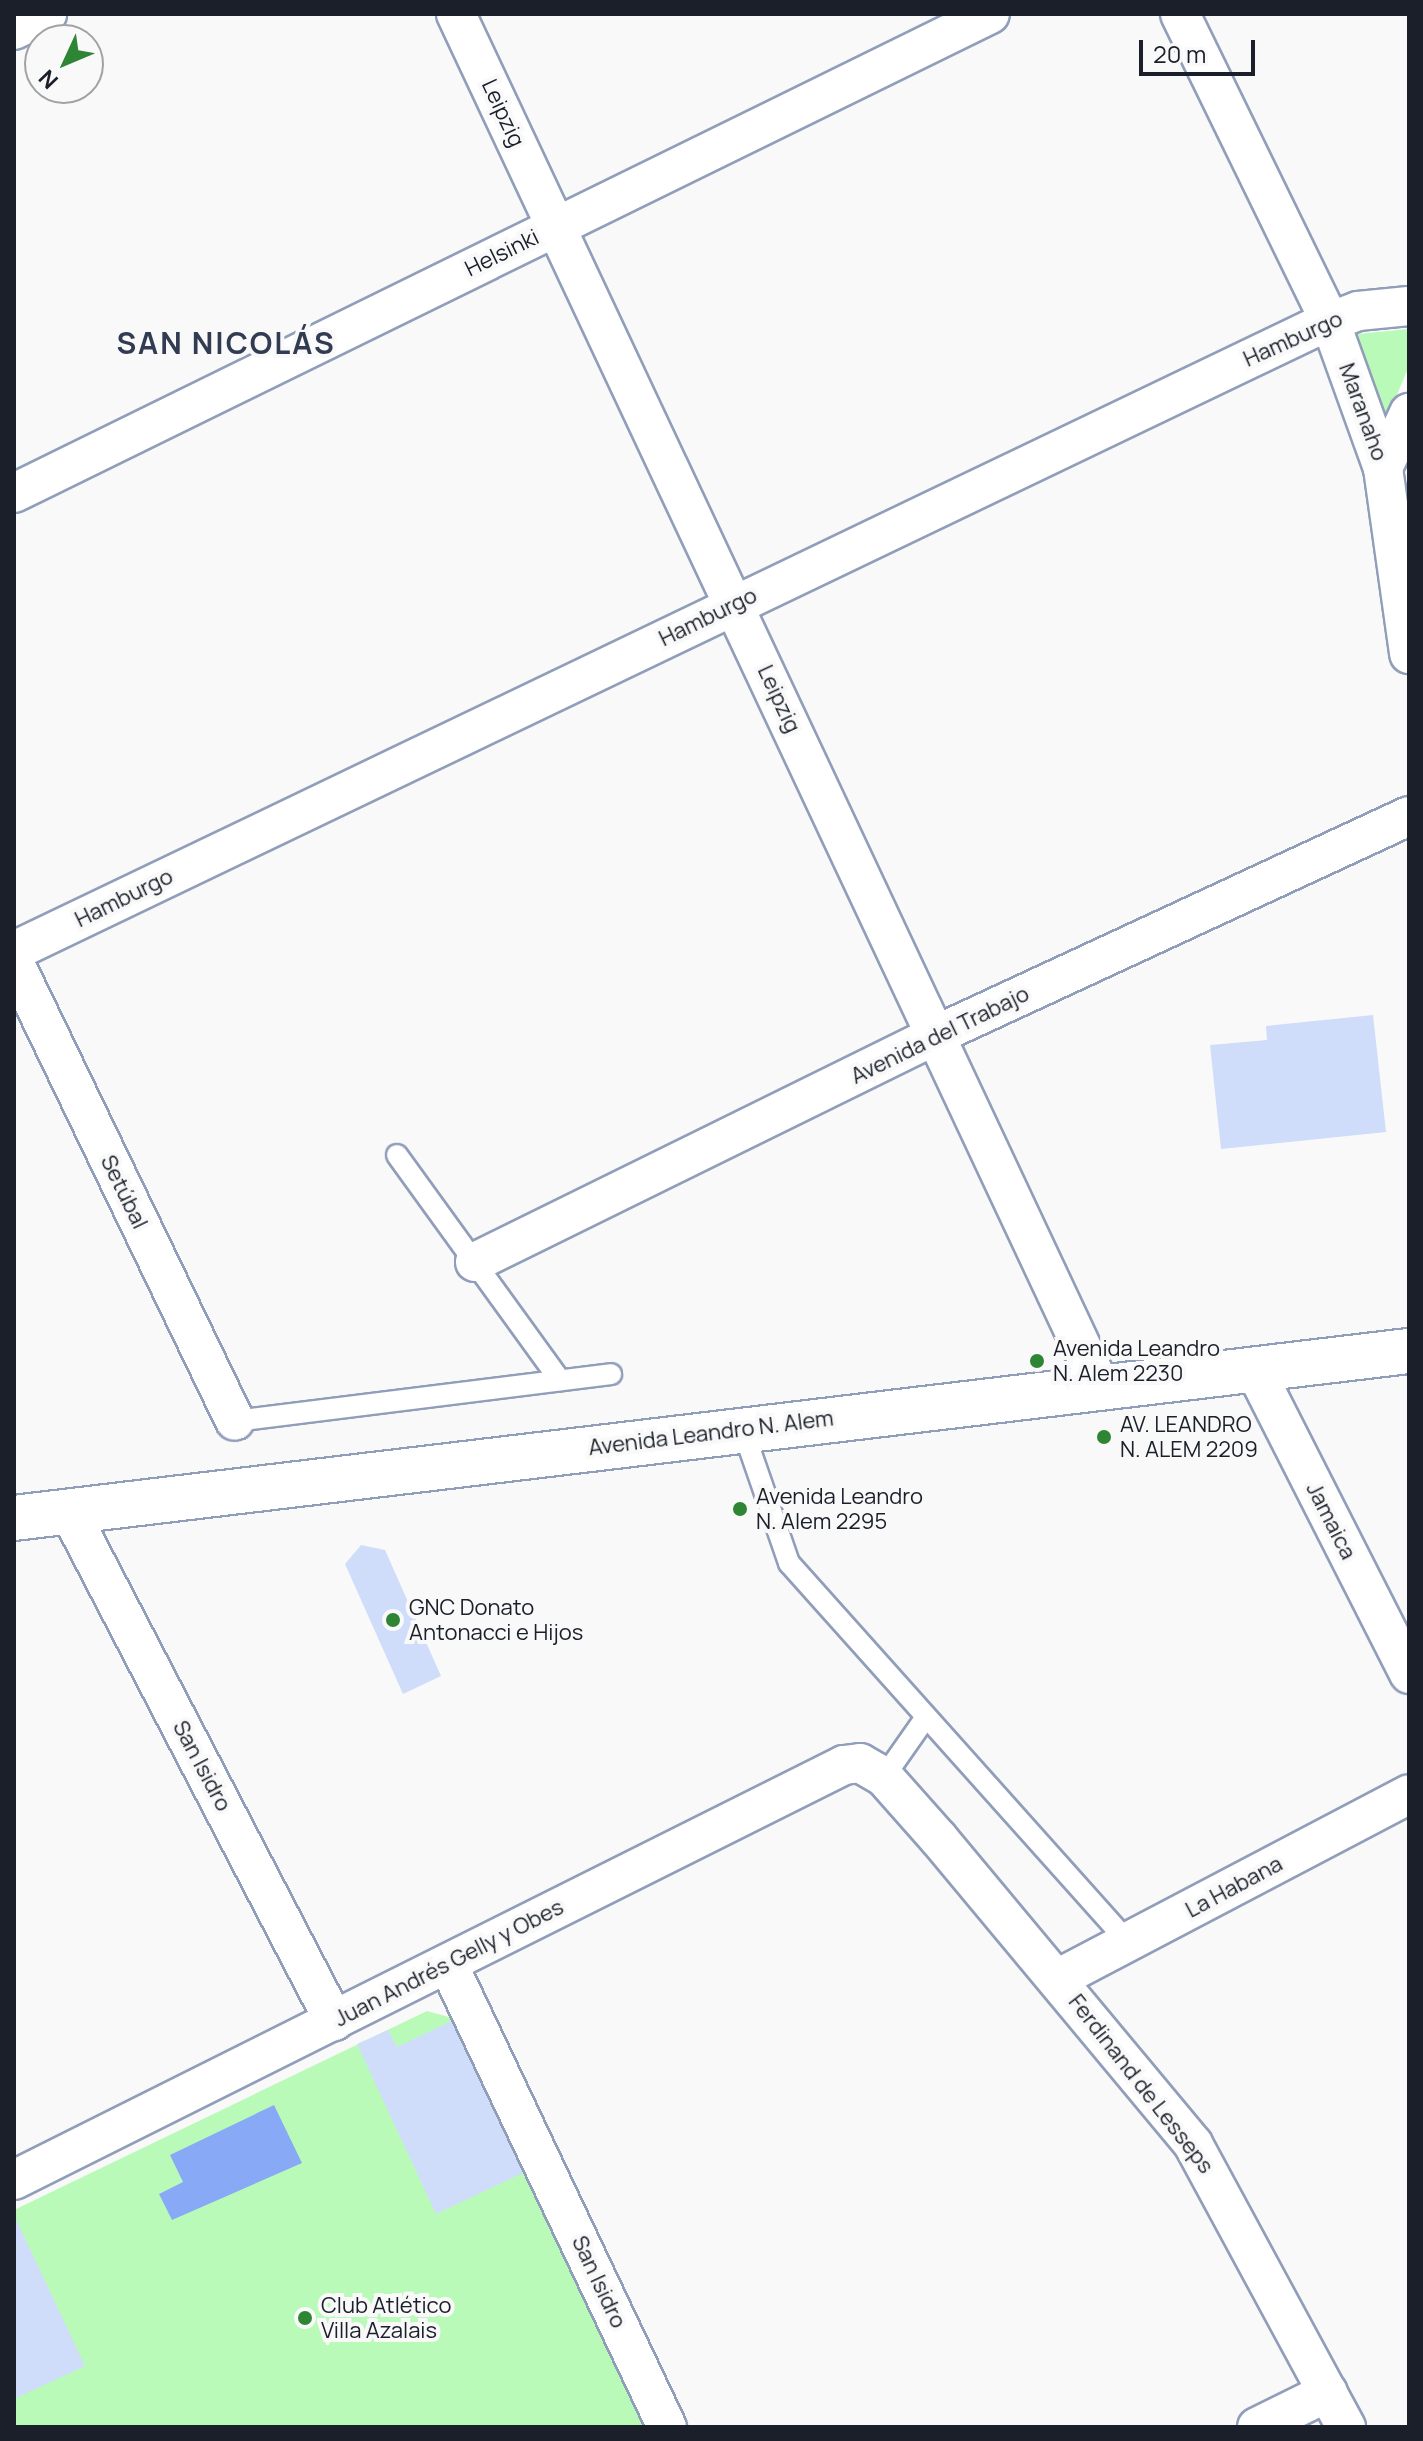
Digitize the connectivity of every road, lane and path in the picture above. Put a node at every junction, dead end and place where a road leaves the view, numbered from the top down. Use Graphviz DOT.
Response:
graph roads {
  1 [pos="47,14"];
  2 [pos="456,14"];
  3 [pos="990,14"];
  4 [pos="1180,14"];
  5 [pos="14,30"];
  6 [pos="556,226"];
  7 [pos="1409,306"];
  8 [pos="1330,321"];
  9 [pos="1409,413"];
  10 [pos="1383,468"];
  11 [pos="14,493"];
  12 [pos="1404,559"];
  13 [pos="735,604"];
  14 [pos="1409,654"];
  15 [pos="1409,816"];
  16 [pos="14,951"];
  17 [pos="14,962"];
  18 [pos="934,1036"];
  19 [pos="397,1155"];
  20 [pos="475,1262"];
  21 [pos="1409,1351"];
  22 [pos="1254,1368"];
  23 [pos="611,1374"];
  24 [pos="560,1380"];
  25 [pos="1100,1386"];
  26 [pos="235,1421"];
  27 [pos="743,1430"];
  28 [pos="69,1511"];
  29 [pos="14,1518"];
  30 [pos="1409,1674"];
  31 [pos="926,1717"];
  32 [pos="884,1777"];
  33 [pos="1409,1794"];
  34 [pos="1128,1942"];
  35 [pos="448,1964"];
  36 [pos="1059,1978"];
  37 [pos="334,2021"];
  38 [pos="14,2180"];
  39 [pos="1328,2392"];
  40 [pos="667,2427"];
  41 [pos="1257,2427"];
  42 [pos="1346,2427"];
  1 -- 5 [label="street"];
  2 -- 6 [label="street, Leipzig"];
  3 -- 6 [label="street, Helsinki"];
  4 -- 8 [label="street, Maranaho"];
  6 -- 11 [label="street, Helsinki"];
  6 -- 13 [label="street, Leipzig"];
  7 -- 8 [label="street, Hamburgo"];
  8 -- 10 [label="street, Maranaho"];
  8 -- 13 [label="street, Hamburgo"];
  9 -- 10 [label="street"];
  10 -- 12 [label="street, Maranaho"];
  12 -- 14 [label="street, Maranaho"];
  13 -- 16 [label="street, Hamburgo"];
  13 -- 18 [label="street, Leipzig"];
  15 -- 18 [label="street, Avenida del Trabajo"];
  17 -- 26 [label="street, Setúbal"];
  18 -- 20 [label="street, Avenida del Trabajo"];
  18 -- 25 [label="street, Leipzig"];
  19 -- 20 [label="lane"];
  20 -- 24 [label="lane"];
  21 -- 22 [label="main road, Avenida Leandro N. Alem"];
  22 -- 25 [label="main road, Avenida Leandro N. Alem"];
  22 -- 30 [label="street, Jamaica"];
  23 -- 24 [label="lane"];
  24 -- 26 [label="lane"];
  25 -- 27 [label="main road, Avenida Leandro N. Alem"];
  27 -- 28 [label="main road, Avenida Leandro N. Alem"];
  27 -- 31 [label="lane"];
  28 -- 29 [label="main road, Avenida Leandro N. Alem"];
  28 -- 37 [label="street, San Isidro"];
  31 -- 32 [label="lane"];
  31 -- 34 [label="lane"];
  32 -- 35 [label="street, Juan Andrés Gelly y Obes"];
  32 -- 36 [label="street, Ferdinand de Lesseps"];
  33 -- 34 [label="street, La Habana"];
  34 -- 36 [label="street, La Habana"];
  35 -- 37 [label="street, Juan Andrés Gelly y Obes"];
  35 -- 40 [label="street, San Isidro"];
  36 -- 39 [label="street, Ferdinand de Lesseps"];
  37 -- 38 [label="street, Juan Andrés Gelly y Obes"];
  39 -- 41 [label="street"];
  39 -- 42 [label="street, Ferdinand de Lesseps"];
}
